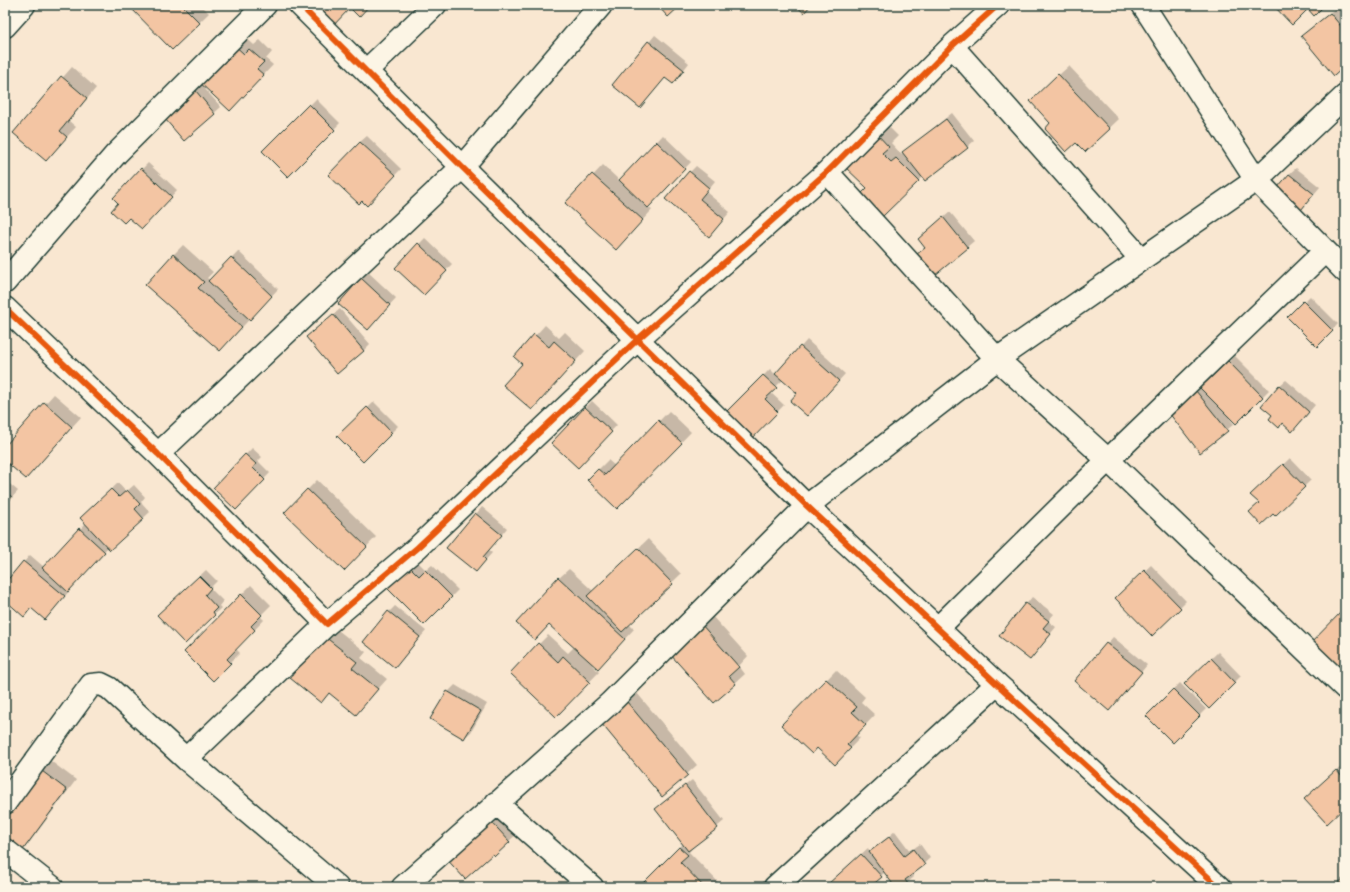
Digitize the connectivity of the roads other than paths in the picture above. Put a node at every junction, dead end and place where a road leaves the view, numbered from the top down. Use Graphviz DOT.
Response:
graph roads {
  1 [pos="24,5"];
  2 [pos="265,5"];
  3 [pos="300,5"];
  4 [pos="435,5"];
  5 [pos="601,5"];
  6 [pos="998,5"];
  7 [pos="1143,5"];
  8 [pos="5,26"];
  9 [pos="952,46"];
  10 [pos="366,71"];
  11 [pos="1345,96"];
  12 [pos="462,167"];
  13 [pos="827,172"];
  14 [pos="1256,180"];
  15 [pos="1325,251"];
  16 [pos="1141,259"];
  17 [pos="1345,271"];
  18 [pos="5,282"];
  19 [pos="5,308"];
  20 [pos="638,339"];
  21 [pos="997,359"];
  22 [pos="158,454"];
  23 [pos="1108,460"];
  24 [pos="807,506"];
  25 [pos="327,624"];
  26 [pos="938,628"];
  27 [pos="997,684"];
  28 [pos="1345,688"];
  29 [pos="186,759"];
  30 [pos="5,803"];
  31 [pos="496,803"];
  32 [pos="5,850"];
  33 [pos="52,887"];
  34 [pos="337,887"];
  35 [pos="403,887"];
  36 [pos="592,887"];
  37 [pos="775,887"];
  38 [pos="1219,887"];
  1 -- 8 [label="street"];
  2 -- 18 [label="street"];
  3 -- 10 [label="street"];
  4 -- 10 [label="street"];
  5 -- 12 [label="street"];
  6 -- 9 [label="street"];
  7 -- 14 [label="street"];
  9 -- 13 [label="street"];
  9 -- 16 [label="street"];
  10 -- 12 [label="street"];
  11 -- 14 [label="street"];
  12 -- 20 [label="street"];
  12 -- 22 [label="street"];
  13 -- 20 [label="street"];
  13 -- 21 [label="street"];
  14 -- 15 [label="street"];
  14 -- 16 [label="street"];
  15 -- 17 [label="street"];
  15 -- 23 [label="street"];
  16 -- 21 [label="street"];
  19 -- 22 [label="street"];
  20 -- 24 [label="street"];
  20 -- 25 [label="street"];
  21 -- 23 [label="street"];
  21 -- 24 [label="street"];
  22 -- 25 [label="street"];
  23 -- 26 [label="street"];
  23 -- 28 [label="street"];
  24 -- 26 [label="street"];
  24 -- 31 [label="street"];
  25 -- 29 [label="street"];
  26 -- 27 [label="street"];
  27 -- 37 [label="street"];
  27 -- 38 [label="street"];
  29 -- 30 [label="street"];
  29 -- 34 [label="street"];
  31 -- 35 [label="street"];
  31 -- 36 [label="street"];
  32 -- 33 [label="street"];
}
